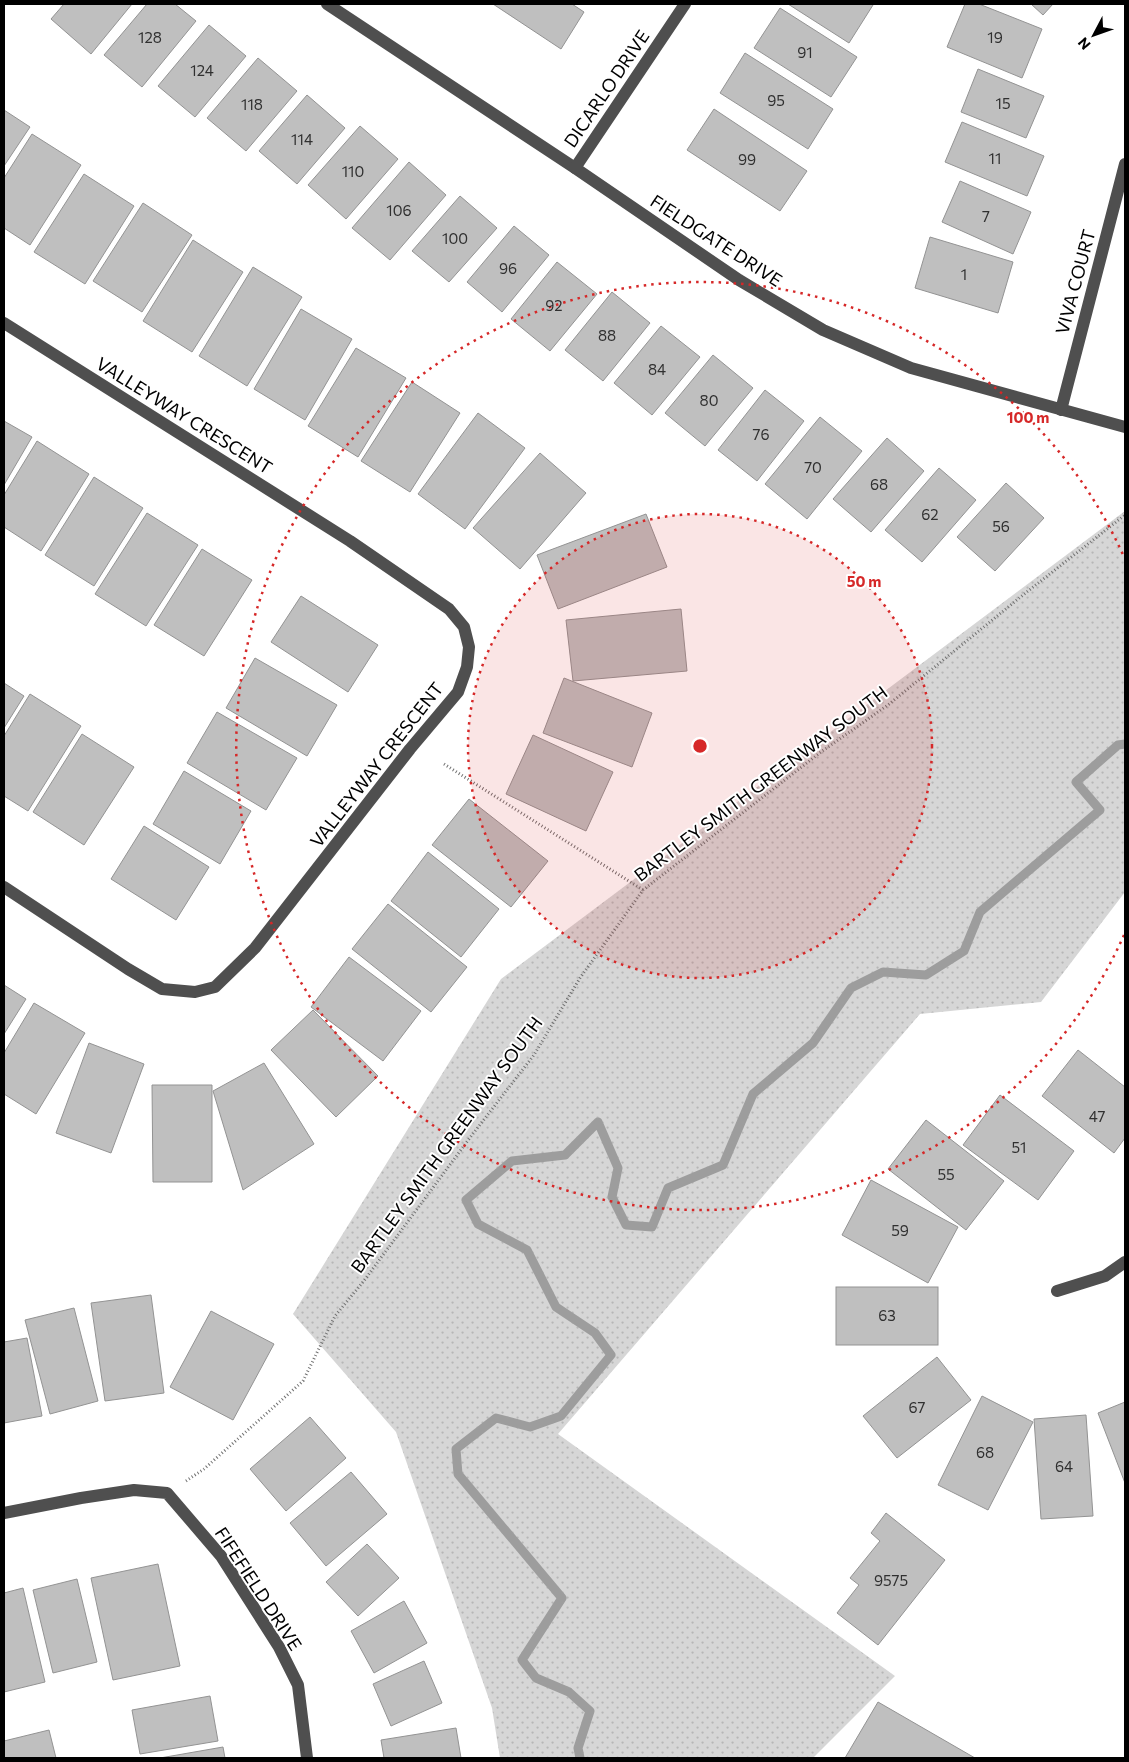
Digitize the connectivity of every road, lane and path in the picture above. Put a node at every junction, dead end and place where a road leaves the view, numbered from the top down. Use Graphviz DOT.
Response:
graph roads {
  1 [pos="327,4"];
  2 [pos="685,4"];
  3 [pos="1125,164"];
  4 [pos="575,168"];
  5 [pos="4,323"];
  6 [pos="1061,410"];
  7 [pos="1125,427"];
  8 [pos="1125,515"];
  9 [pos="444,764"];
  10 [pos="4,887"];
  11 [pos="643,890"];
  12 [pos="1125,1262"];
  13 [pos="1057,1291"];
  14 [pos="167,1493"];
  15 [pos="4,1513"];
  16 [pos="307,1758"];
  1 -- 4 [label="street, FIELDGATE DRIVE"];
  2 -- 4 [label="street, DICARLO DRIVE"];
  3 -- 6 [label="street, VIVA COURT"];
  4 -- 6 [label="street, FIELDGATE DRIVE"];
  5 -- 10 [label="street, VALLEYWAY CRESCENT"];
  6 -- 7 [label="street, FIELDGATE DRIVE"];
  8 -- 11 [label="path, BARTLEY SMITH GREENWAY SOUTH"];
  9 -- 11 [label="path"];
  11 -- 14 [label="path, BARTLEY SMITH GREENWAY SOUTH"];
  12 -- 13 [label="street"];
  14 -- 15 [label="street"];
  14 -- 16 [label="street, FIFEFIELD DRIVE"];
}
